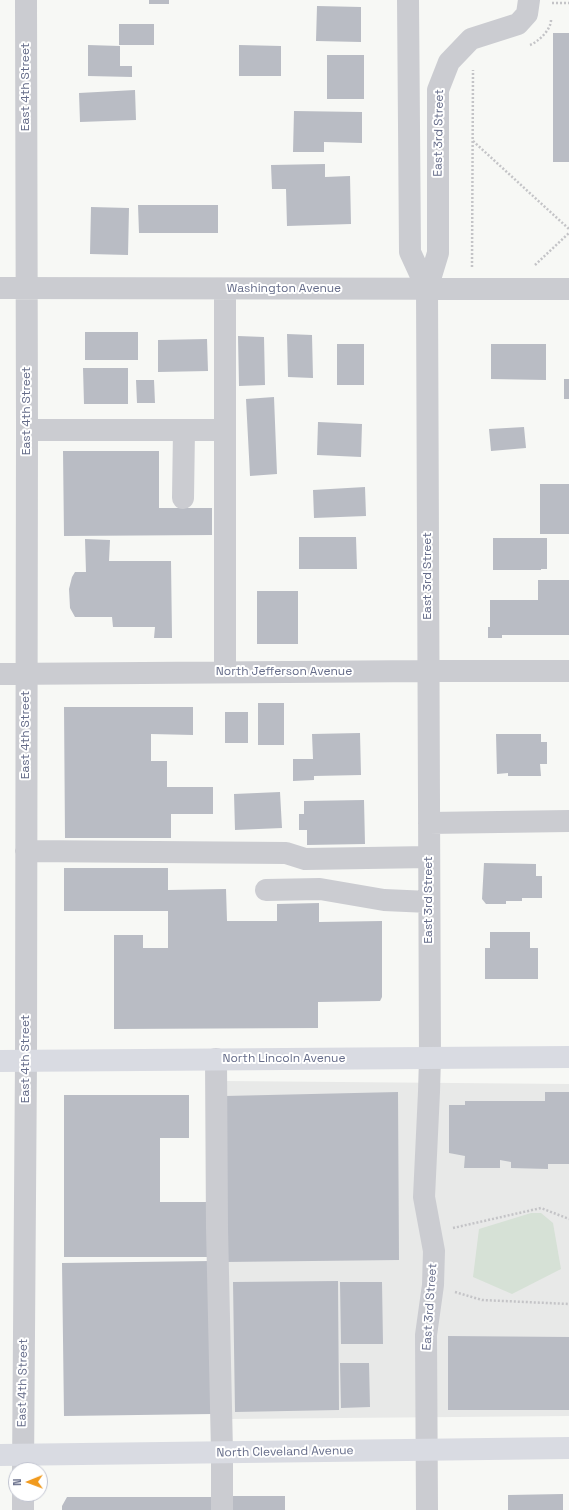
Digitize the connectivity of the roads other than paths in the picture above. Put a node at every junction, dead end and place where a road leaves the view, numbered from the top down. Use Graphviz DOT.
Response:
graph roads {
  1 [pos="26,0"];
  2 [pos="408,0"];
  3 [pos="529,0"];
  4 [pos="0,288"];
  5 [pos="26,288"];
  6 [pos="225,289"];
  7 [pos="569,289"];
  8 [pos="427,290"];
  9 [pos="27,430"];
  10 [pos="184,430"];
  11 [pos="225,430"];
  12 [pos="183,498"];
  13 [pos="429,670"];
  14 [pos="569,671"];
  15 [pos="225,672"];
  16 [pos="0,674"];
  17 [pos="26,674"];
  18 [pos="569,821"];
  19 [pos="429,823"];
  20 [pos="26,851"];
  21 [pos="429,857"];
  22 [pos="266,890"];
  23 [pos="429,902"];
  24 [pos="569,1057"];
  25 [pos="430,1058"];
  26 [pos="216,1059"];
  27 [pos="0,1061"];
  28 [pos="26,1061"];
  29 [pos="569,1448"];
  30 [pos="427,1450"];
  31 [pos="222,1452"];
  32 [pos="0,1455"];
  33 [pos="23,1462"];
  34 [pos="222,1510"];
  35 [pos="427,1510"];
  1 -- 5 [label="street, East 4th Street"];
  2 -- 8 [label="street, East 3rd Street"];
  3 -- 8 [label="street, East 3rd Street"];
  4 -- 5 [label="street, Washington Avenue"];
  5 -- 6 [label="street, Washington Avenue"];
  5 -- 9 [label="street, East 4th Street"];
  6 -- 8 [label="street, Washington Avenue"];
  6 -- 11 [label="street"];
  7 -- 8 [label="street, Washington Avenue"];
  8 -- 13 [label="street, East 3rd Street"];
  9 -- 10 [label="street"];
  9 -- 17 [label="street, East 4th Street"];
  10 -- 11 [label="street"];
  10 -- 12 [label="street"];
  11 -- 15 [label="street"];
  13 -- 14 [label="street, North Jefferson Avenue"];
  13 -- 15 [label="street, North Jefferson Avenue"];
  13 -- 19 [label="street, East 3rd Street"];
  15 -- 17 [label="street, North Jefferson Avenue"];
  16 -- 17 [label="street, North Jefferson Avenue"];
  17 -- 20 [label="street, East 4th Street"];
  18 -- 19 [label="street"];
  19 -- 21 [label="street, East 3rd Street"];
  20 -- 21 [label="street"];
  20 -- 28 [label="street, East 4th Street"];
  21 -- 23 [label="street, East 3rd Street"];
  22 -- 23 [label="street"];
  23 -- 25 [label="street, East 3rd Street"];
  24 -- 25 [label="highway, North Lincoln Avenue"];
  25 -- 26 [label="highway, North Lincoln Avenue"];
  25 -- 30 [label="street, East 3rd Street"];
  26 -- 28 [label="highway, North Lincoln Avenue"];
  26 -- 31 [label="street"];
  27 -- 28 [label="highway, North Lincoln Avenue"];
  28 -- 33 [label="street, East 4th Street"];
  29 -- 30 [label="highway, North Cleveland Avenue"];
  30 -- 31 [label="highway, North Cleveland Avenue"];
  30 -- 35 [label="street, East 3rd Street"];
  31 -- 33 [label="highway, North Cleveland Avenue"];
  31 -- 34 [label="street"];
  32 -- 33 [label="highway, North Cleveland Avenue"];
}
